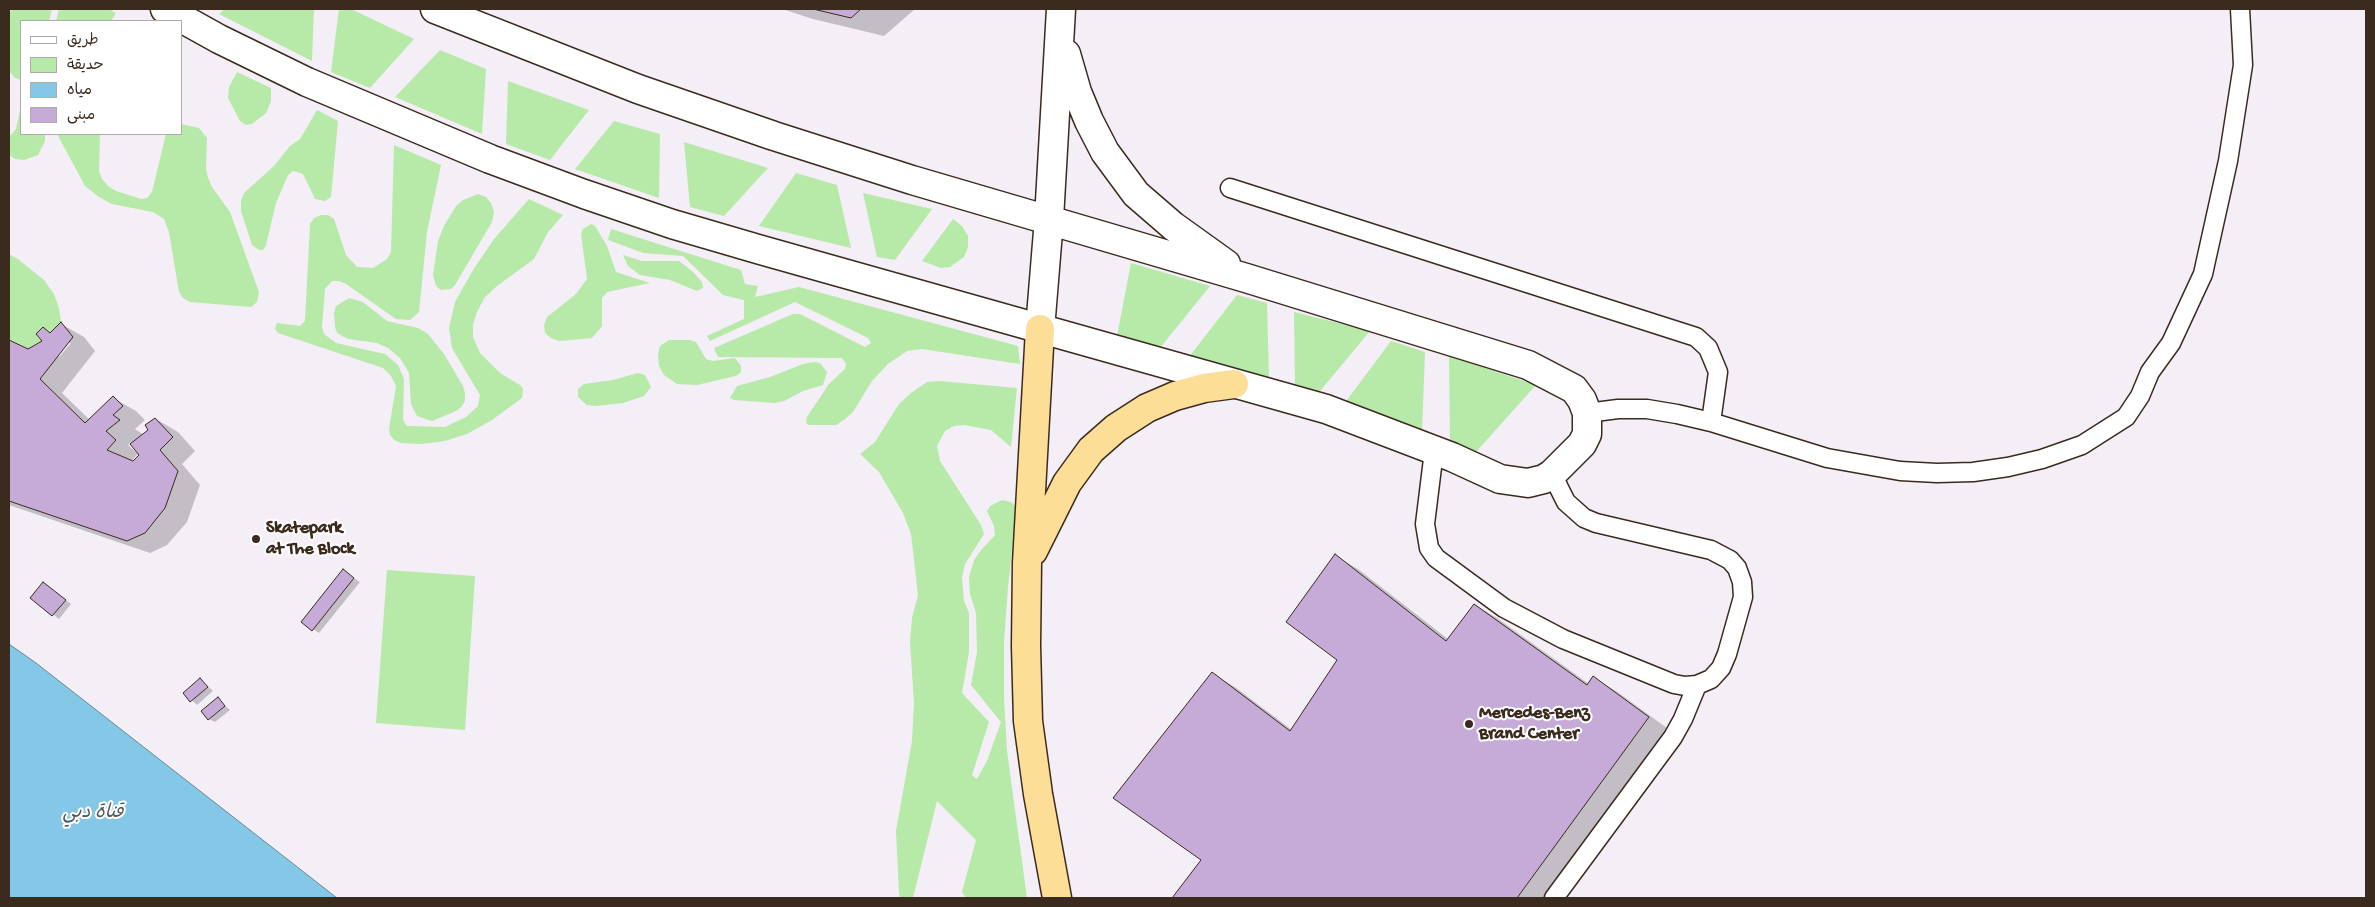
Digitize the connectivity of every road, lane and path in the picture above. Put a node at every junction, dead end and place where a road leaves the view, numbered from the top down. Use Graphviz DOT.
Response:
graph roads {
  1 [pos="165,9"];
  2 [pos="435,9"];
  3 [pos="2240,9"];
  4 [pos="1060,21"];
  5 [pos="1230,188"];
  6 [pos="1050,219"];
  7 [pos="1246,278"];
  8 [pos="1040,329"];
  9 [pos="1234,384"];
  10 [pos="1587,413"];
  11 [pos="1711,422"];
  12 [pos="1434,450"];
  13 [pos="1552,474"];
  14 [pos="1027,563"];
  15 [pos="1697,685"];
  16 [pos="1057,898"];
  17 [pos="1554,898"];
  1 -- 8 [label="street"];
  2 -- 6 [label="street"];
  3 -- 11 [label="lane"];
  4 -- 6 [label="street"];
  4 -- 7 [label="street"];
  5 -- 11 [label="lane"];
  6 -- 7 [label="street"];
  6 -- 8 [label="street"];
  7 -- 10 [label="street"];
  8 -- 9 [label="street"];
  8 -- 14 [label="highway"];
  9 -- 12 [label="street"];
  9 -- 14 [label="highway"];
  10 -- 11 [label="lane"];
  10 -- 13 [label="street"];
  12 -- 13 [label="street"];
  12 -- 15 [label="lane"];
  13 -- 15 [label="lane"];
  14 -- 16 [label="highway"];
  15 -- 17 [label="lane"];
}
